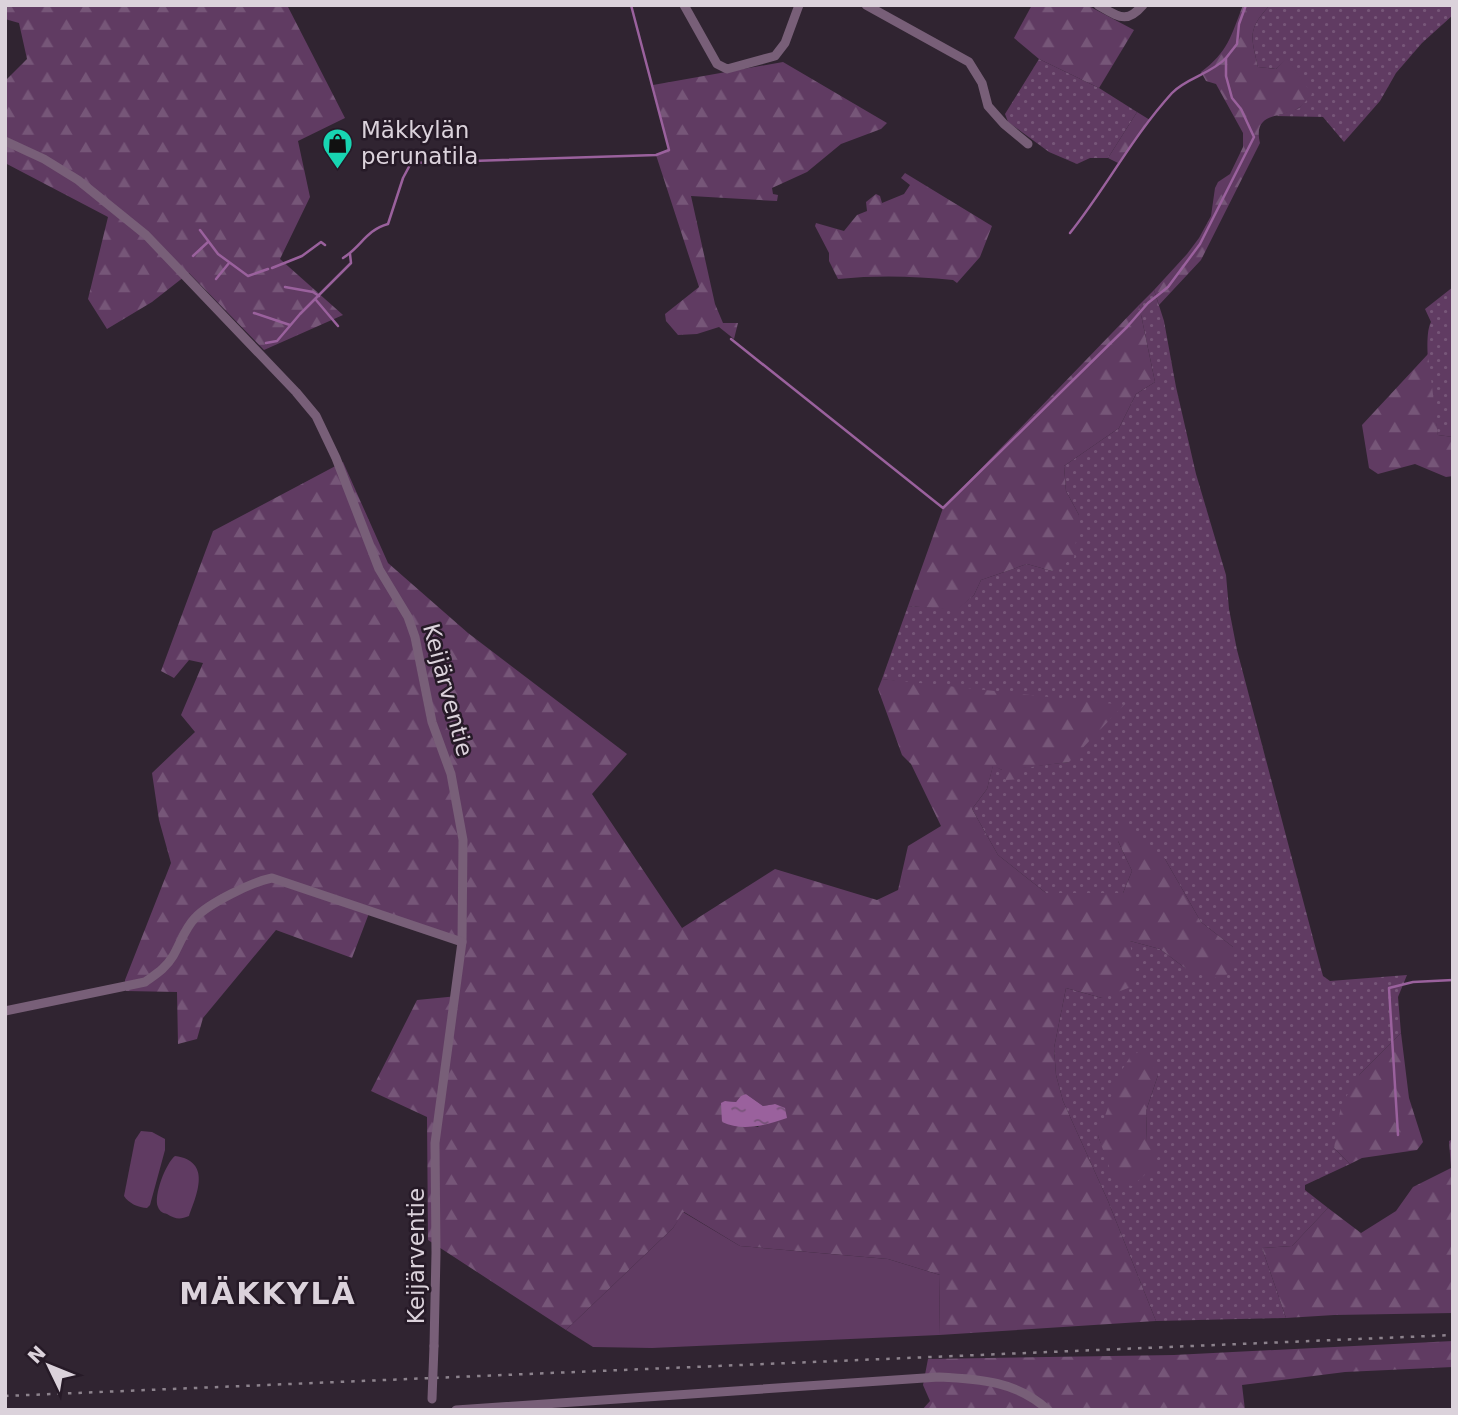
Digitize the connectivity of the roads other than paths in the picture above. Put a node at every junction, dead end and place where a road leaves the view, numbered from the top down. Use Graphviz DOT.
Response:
graph roads {
  1 [pos="684,5"];
  2 [pos="799,5"];
  3 [pos="866,5"];
  4 [pos="1098,5"];
  5 [pos="1143,5"];
  6 [pos="5,141"];
  7 [pos="1028,144"];
  8 [pos="462,942"];
  9 [pos="5,1011"];
  10 [pos="433,1410"];
  11 [pos="456,1410"];
  12 [pos="1048,1410"];
  1 -- 2 [label="street"];
  3 -- 7 [label="street"];
  4 -- 5 [label="street"];
  6 -- 8 [label="street, Keijärventie"];
  8 -- 9 [label="street"];
  8 -- 10 [label="street, Keijärventie, bridge"];
  11 -- 12 [label="street"];
}
